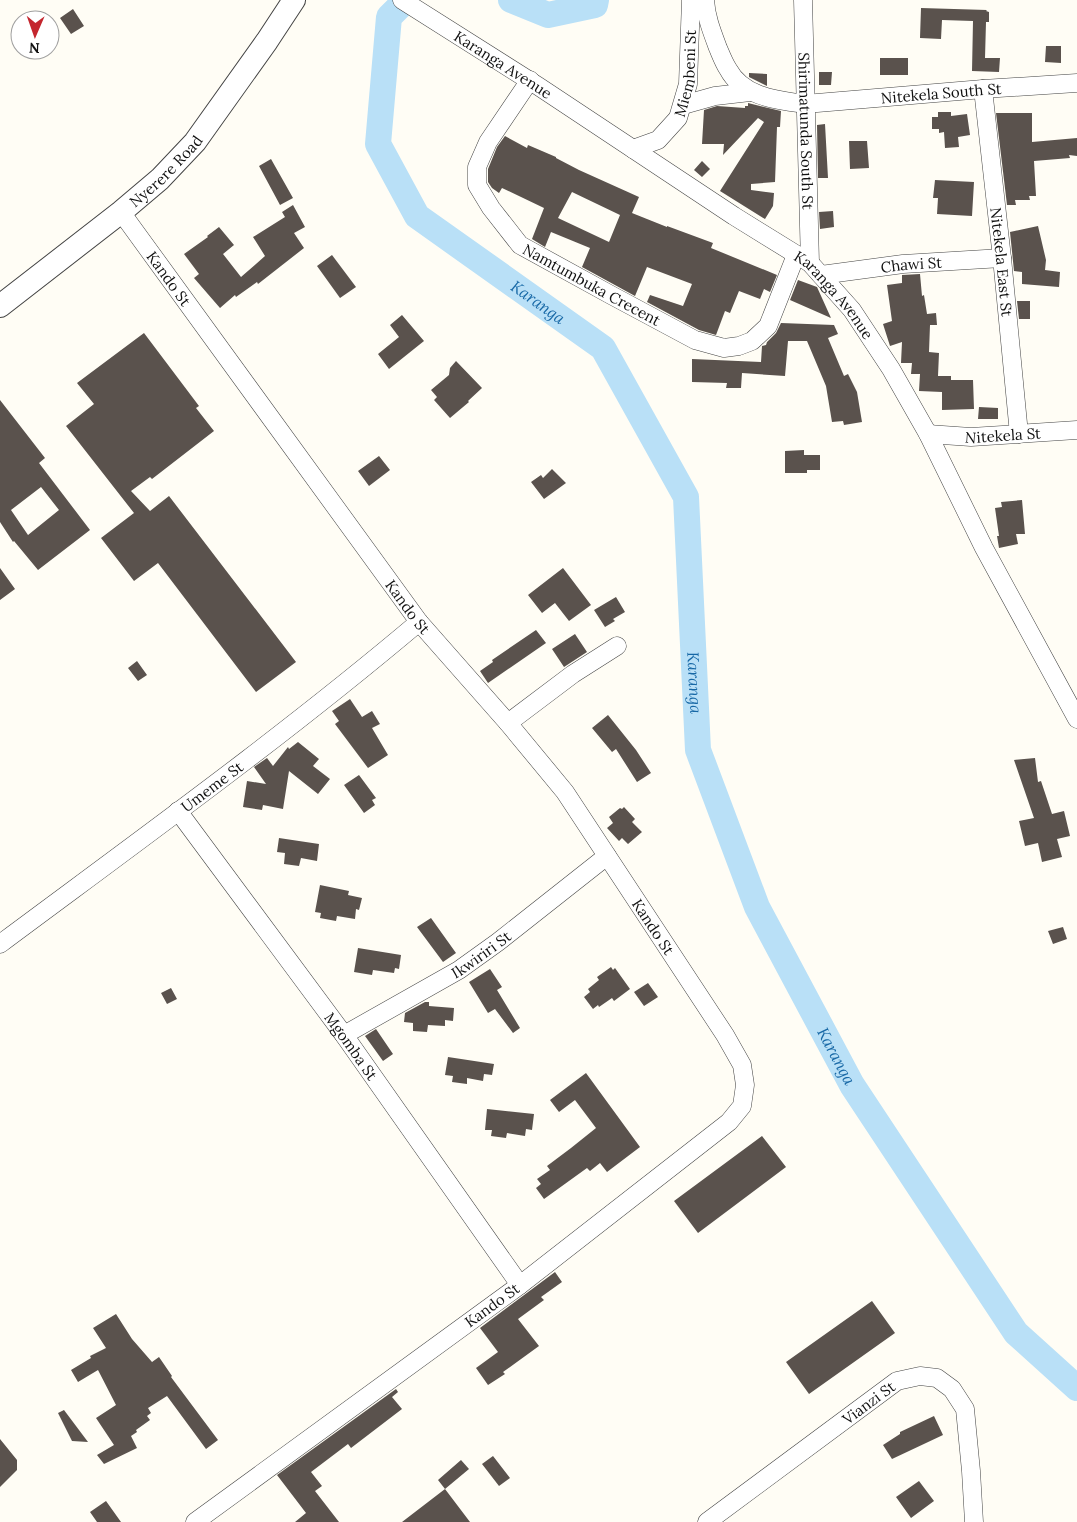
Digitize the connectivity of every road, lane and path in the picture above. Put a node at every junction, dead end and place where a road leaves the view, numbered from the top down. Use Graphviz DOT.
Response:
graph roads {
  1 [pos="294,0"];
  2 [pos="402,0"];
  3 [pos="691,0"];
  4 [pos="705,0"];
  5 [pos="803,0"];
  6 [pos="530,80"];
  7 [pos="1077,83"];
  8 [pos="983,89"];
  9 [pos="750,92"];
  10 [pos="805,104"];
  11 [pos="683,105"];
  12 [pos="633,149"];
  13 [pos="121,212"];
  14 [pos="1002,258"];
  15 [pos="809,265"];
  16 [pos="0,306"];
  17 [pos="1077,430"];
  18 [pos="928,434"];
  19 [pos="1019,434"];
  20 [pos="419,622"];
  21 [pos="617,646"];
  22 [pos="1077,719"];
  23 [pos="508,723"];
  24 [pos="178,811"];
  25 [pos="607,856"];
  26 [pos="0,944"];
  27 [pos="344,1035"];
  28 [pos="520,1284"];
  29 [pos="195,1522"];
  30 [pos="707,1522"];
  31 [pos="974,1522"];
  1 -- 13 [label="street, Nyerere Road"];
  2 -- 6 [label="street, Karanga Avenue"];
  3 -- 11 [label="street, Miembeni St"];
  4 -- 9 [label="street"];
  5 -- 10 [label="street, Shirimatunda South St"];
  6 -- 12 [label="street, Karanga Avenue"];
  6 -- 15 [label="street, Namtumbuka Crecent"];
  7 -- 8 [label="street, Nitekela South St"];
  8 -- 10 [label="street, Nitekela South St"];
  8 -- 14 [label="street, Nitekela East St"];
  9 -- 10 [label="street, Nitekela South St"];
  9 -- 11 [label="street"];
  10 -- 15 [label="street, Shirimatunda South St"];
  11 -- 12 [label="street, Miembeni St"];
  12 -- 15 [label="street, Karanga Avenue"];
  13 -- 16 [label="street, Nyerere Road"];
  13 -- 20 [label="street, Kando St"];
  14 -- 15 [label="street, Chawi St"];
  14 -- 19 [label="street, Nitekela East St"];
  15 -- 18 [label="street, Karanga Avenue"];
  17 -- 19 [label="street, Nitekela St"];
  18 -- 19 [label="street, Nitekela St"];
  18 -- 22 [label="street, Karanga Avenue"];
  20 -- 23 [label="street, Kando St"];
  20 -- 24 [label="street, Umeme St"];
  21 -- 23 [label="street"];
  23 -- 25 [label="street, Kando St"];
  24 -- 26 [label="street, Umeme St"];
  24 -- 27 [label="street, Mgomba St"];
  25 -- 27 [label="street, Ikwiriri St"];
  25 -- 28 [label="street, Kando St"];
  27 -- 28 [label="street, Mgomba St"];
  28 -- 29 [label="street, Kando St"];
  30 -- 31 [label="street, Vianzi St"];
}
